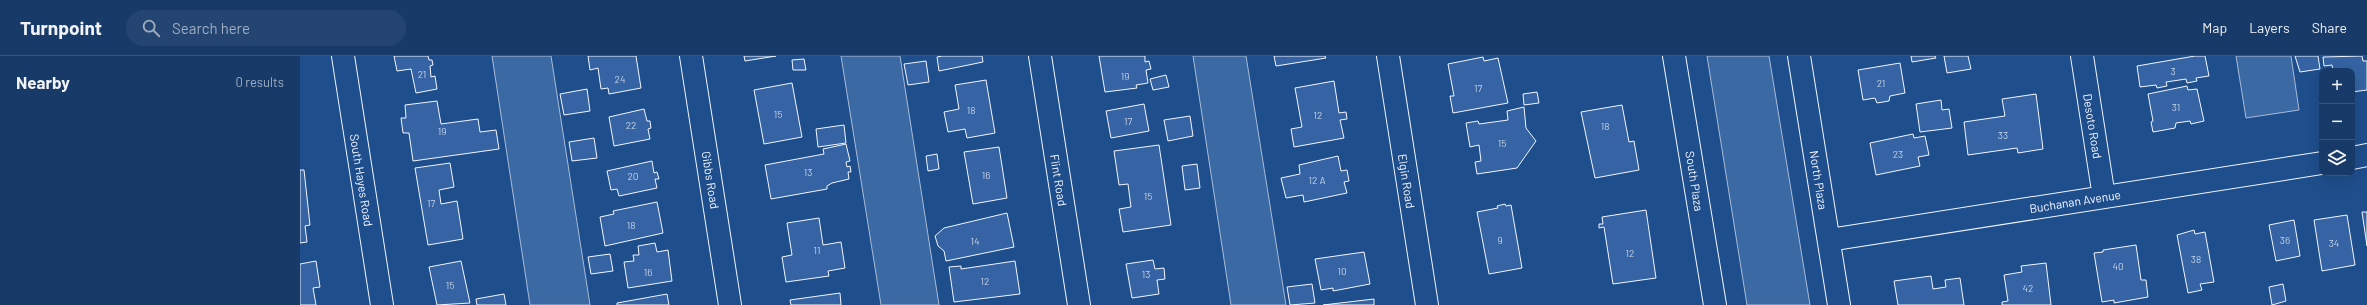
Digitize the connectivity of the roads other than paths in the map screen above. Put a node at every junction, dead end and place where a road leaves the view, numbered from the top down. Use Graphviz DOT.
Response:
graph roads {
  1 [pos="343,56"];
  2 [pos="691,56"];
  3 [pos="1040,56"];
  4 [pos="1388,56"];
  5 [pos="1674,56"];
  6 [pos="1799,56"];
  7 [pos="2082,56"];
  8 [pos="2367,156"];
  9 [pos="2355,158"];
  10 [pos="2319,162"];
  11 [pos="2104,197"];
  12 [pos="1829,240"];
  13 [pos="382,305"];
  14 [pos="730,305"];
  15 [pos="1079,305"];
  16 [pos="1427,305"];
  17 [pos="1715,305"];
  18 [pos="1839,305"];
  1 -- 13 [label="street, South Hayes Road"];
  2 -- 14 [label="street, Gibbs Road"];
  3 -- 15 [label="street, Flint Road"];
  4 -- 16 [label="street, Elgin Road"];
  5 -- 17 [label="street, South Plaza"];
  6 -- 12 [label="street, North Plaza"];
  7 -- 11 [label="street, Desoto Road"];
  8 -- 9 [label="street"];
  10 -- 11 [label="street, Buchanan Avenue"];
  11 -- 12 [label="street, Buchanan Avenue"];
  12 -- 18 [label="street, North Plaza"];
}
